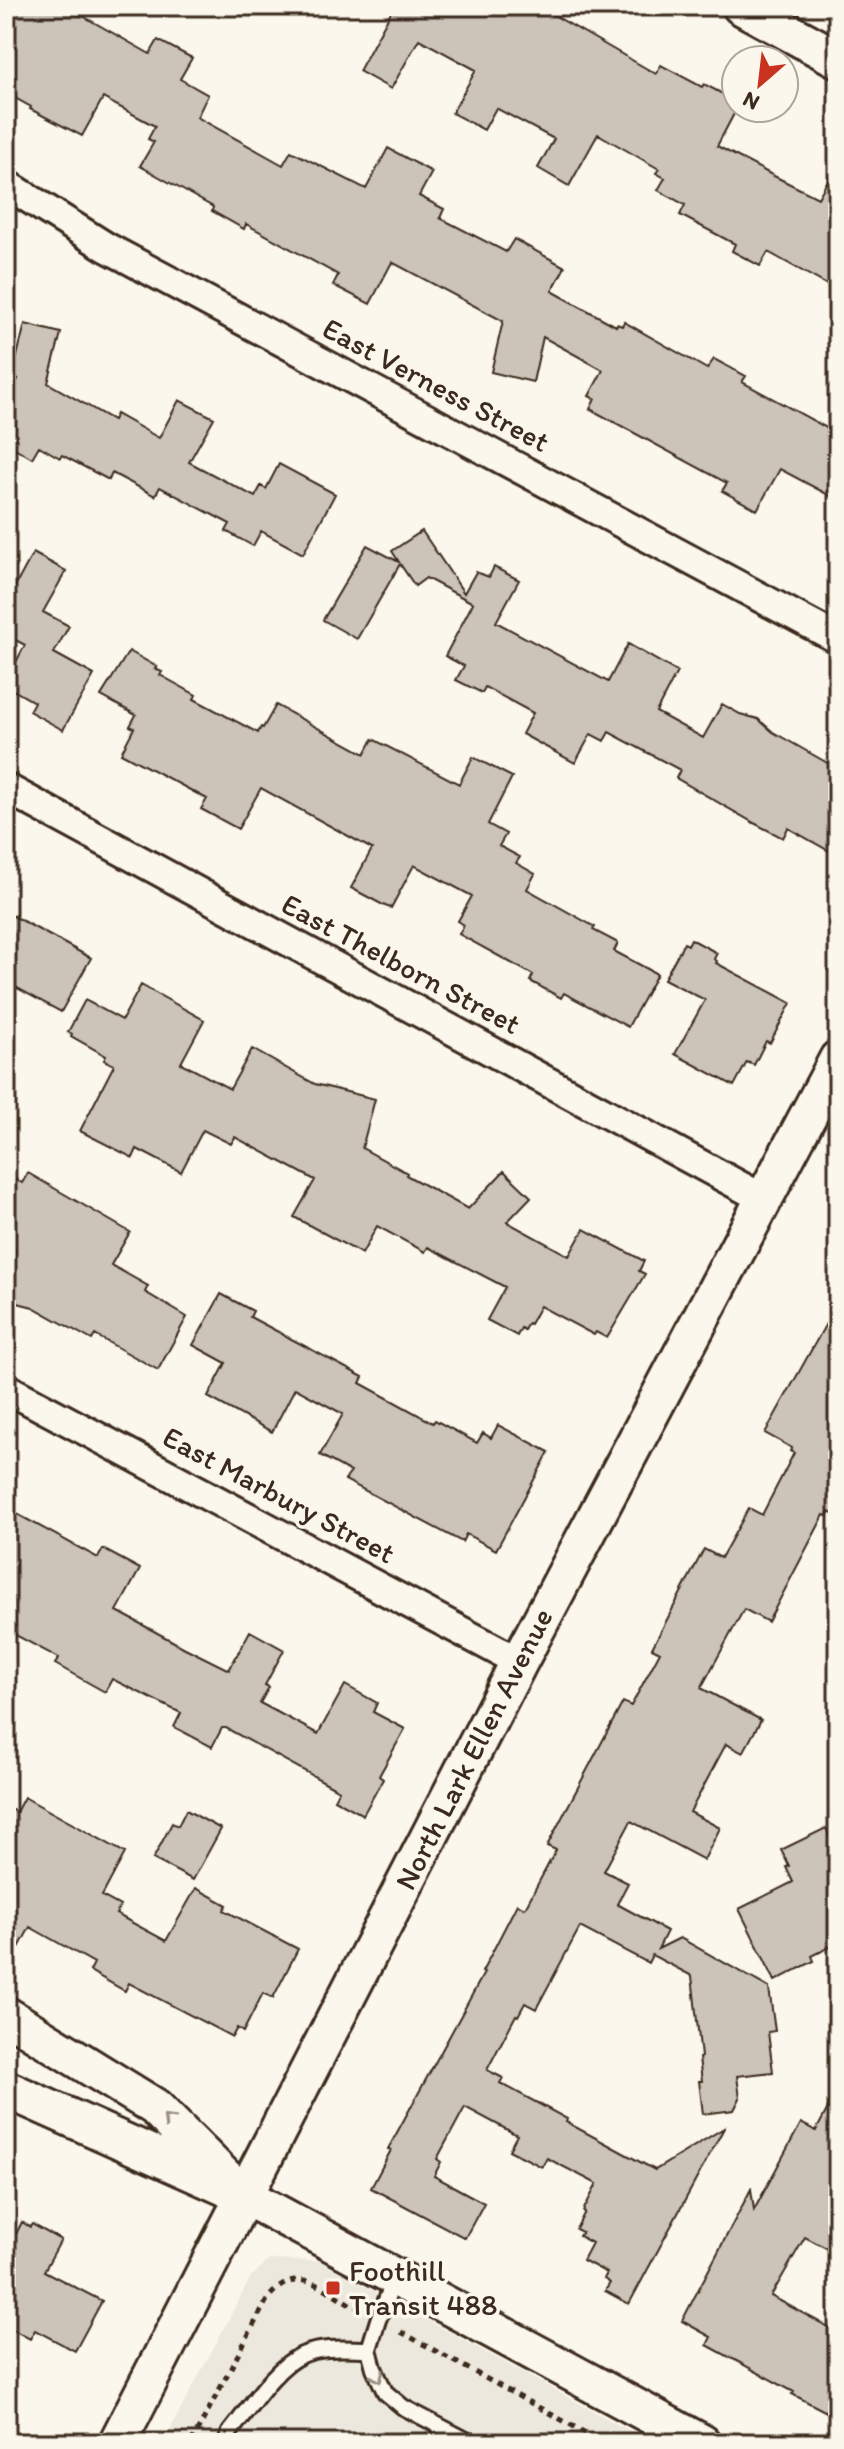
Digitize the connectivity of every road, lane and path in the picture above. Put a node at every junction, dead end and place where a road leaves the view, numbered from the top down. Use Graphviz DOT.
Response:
graph roads {
  1 [pos="741,6"];
  2 [pos="838,59"];
  3 [pos="6,184"];
  4 [pos="838,639"];
  5 [pos="6,788"];
  6 [pos="838,1059"];
  7 [pos="764,1199"];
  8 [pos="6,1388"];
  9 [pos="519,1662"];
  10 [pos="6,2015"];
  11 [pos="6,2089"];
  12 [pos="243,2195"];
  13 [pos="396,2277"];
  14 [pos="369,2349"];
  15 [pos="117,2443"];
  16 [pos="226,2443"];
  17 [pos="472,2443"];
  18 [pos="702,2443"];
  1 -- 2 [label="street"];
  3 -- 4 [label="street, East Verness Street"];
  5 -- 7 [label="street, East Thelborn Street"];
  6 -- 7 [label="street, North Lark Ellen Avenue"];
  7 -- 9 [label="street, North Lark Ellen Avenue"];
  8 -- 9 [label="street, East Marbury Street"];
  9 -- 12 [label="street, North Lark Ellen Avenue"];
  12 -- 10 [label="street, one-way"];
  11 -- 12 [label="street"];
  12 -- 13 [label="street"];
  12 -- 15 [label="street, North Lark Ellen Avenue"];
  13 -- 14 [label="lane"];
  13 -- 18 [label="street"];
  14 -- 16 [label="lane"];
  14 -- 17 [label="lane, one-way"];
}
